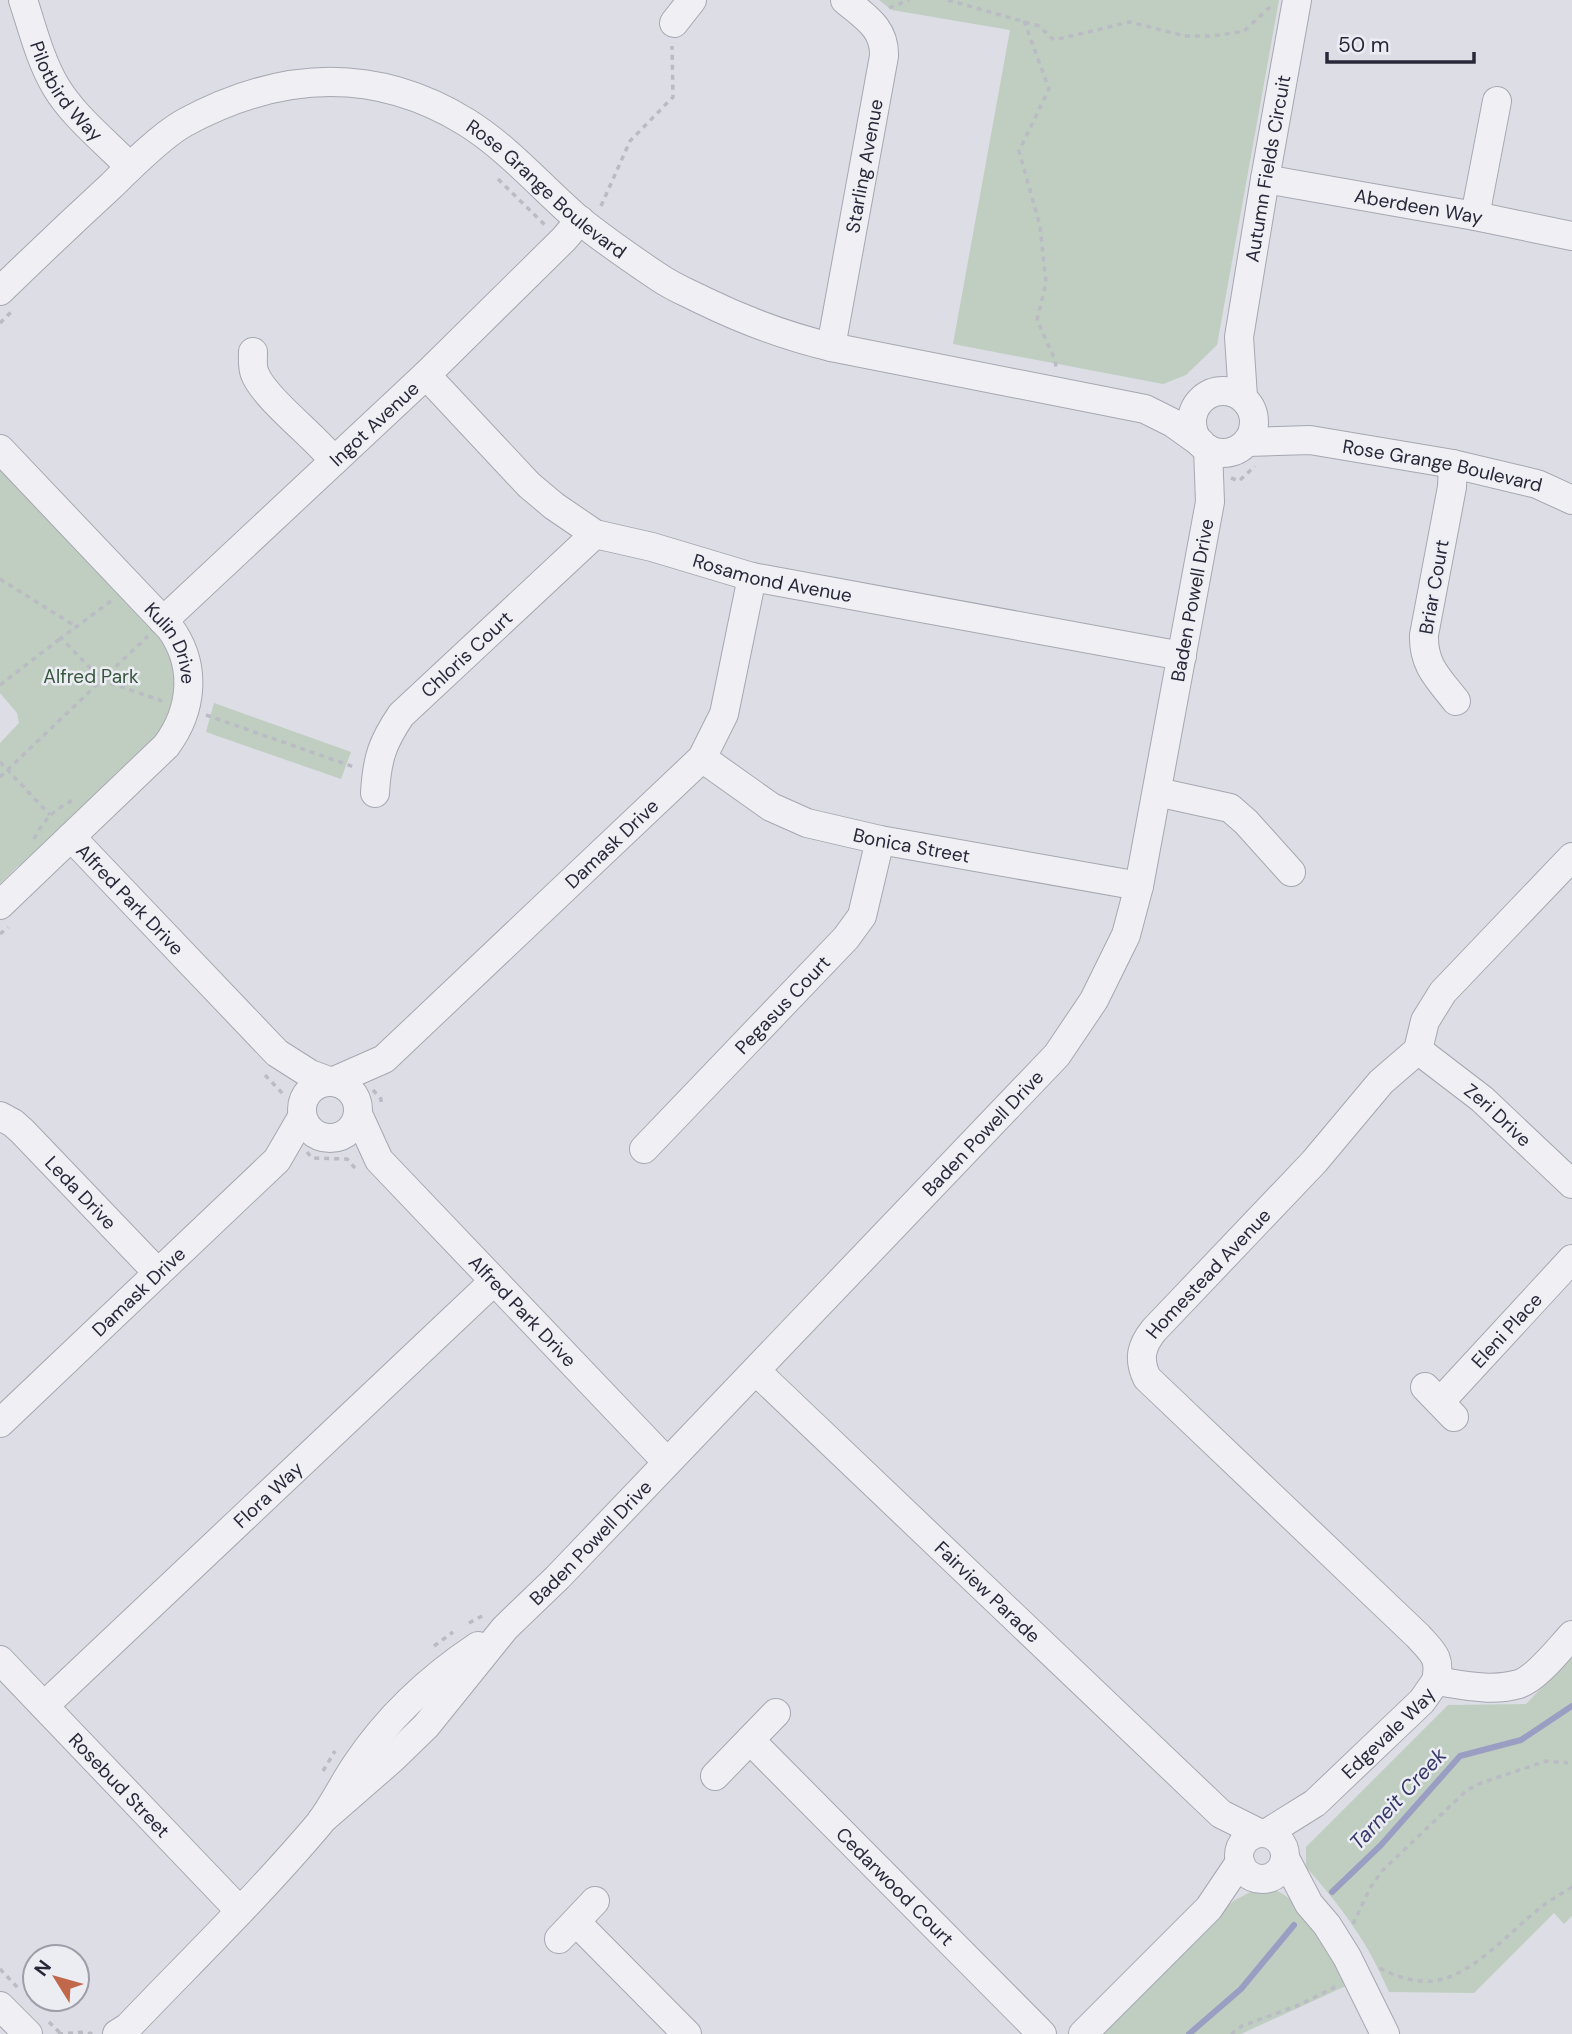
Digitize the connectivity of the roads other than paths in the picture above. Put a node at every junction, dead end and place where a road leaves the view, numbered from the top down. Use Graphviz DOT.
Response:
graph roads {
  1 [pos="23,0"];
  2 [pos="692,0"];
  3 [pos="845,0"];
  4 [pos="1297,0"];
  5 [pos="674,23"];
  6 [pos="1497,101"];
  7 [pos="131,167"];
  8 [pos="1265,179"];
  9 [pos="1475,216"];
  10 [pos="580,220"];
  11 [pos="1572,236"];
  12 [pos="0,291"];
  13 [pos="1239,337"];
  14 [pos="831,347"];
  15 [pos="253,352"];
  16 [pos="426,375"];
  17 [pos="1201,400"];
  18 [pos="1246,400"];
  19 [pos="1145,408"];
  20 [pos="1310,440"];
  21 [pos="1245,444"];
  22 [pos="1204,446"];
  23 [pos="0,449"];
  24 [pos="334,461"];
  25 [pos="1453,464"];
  26 [pos="1572,500"];
  27 [pos="1210,502"];
  28 [pos="594,534"];
  29 [pos="752,577"];
  30 [pos="163,621"];
  31 [pos="1182,656"];
  32 [pos="1455,701"];
  33 [pos="702,758"];
  34 [pos="376,784"];
  35 [pos="1157,792"];
  36 [pos="71,837"];
  37 [pos="880,840"];
  38 [pos="1572,857"];
  39 [pos="1292,872"];
  40 [pos="1139,886"];
  41 [pos="7,914"];
  42 [pos="1418,1050"];
  43 [pos="384,1059"];
  44 [pos="267,1060"];
  45 [pos="331,1081"];
  46 [pos="297,1105"];
  47 [pos="358,1109"];
  48 [pos="0,1116"];
  49 [pos="321,1141"];
  50 [pos="644,1149"];
  51 [pos="277,1160"];
  52 [pos="367,1164"];
  53 [pos="1572,1184"];
  54 [pos="1572,1259"];
  55 [pos="158,1273"];
  56 [pos="493,1282"];
  57 [pos="756,1371"];
  58 [pos="1440,1402"];
  59 [pos="0,1423"];
  60 [pos="667,1462"];
  61 [pos="495,1621"];
  62 [pos="1572,1635"];
  63 [pos="0,1660"];
  64 [pos="1436,1681"];
  65 [pos="405,1705"];
  66 [pos="44,1706"];
  67 [pos="776,1713"];
  68 [pos="426,1726"];
  69 [pos="750,1740"];
  70 [pos="715,1776"];
  71 [pos="1221,1814"];
  72 [pos="322,1820"];
  73 [pos="1274,1844"];
  74 [pos="1251,1868"];
  75 [pos="1309,1904"];
  76 [pos="240,1911"];
  77 [pos="577,1921"];
  78 [pos="0,2006"];
  79 [pos="117,2030"];
  80 [pos="26,2033"];
  81 [pos="687,2034"];
  82 [pos="1042,2034"];
  83 [pos="1083,2034"];
  84 [pos="1385,2034"];
  1 -- 7 [label="street, Pilotbird Way"];
  2 -- 5 [label="street"];
  3 -- 14 [label="street, Starling Avenue"];
  4 -- 8 [label="street, Autumn Fields Circuit"];
  6 -- 9 [label="street"];
  7 -- 10 [label="street, Rose Grange Boulevard"];
  7 -- 12 [label="street, Rose Grange Boulevard"];
  8 -- 9 [label="street, Aberdeen Way"];
  8 -- 13 [label="street, Autumn Fields Circuit"];
  9 -- 11 [label="street, Aberdeen Way"];
  10 -- 14 [label="street, Rose Grange Boulevard"];
  10 -- 16 [label="street, Ingot Avenue"];
  13 -- 17 [label="street, Autumn Fields Circuit"];
  13 -- 18 [label="street, Autumn Fields Circuit"];
  14 -- 19 [label="street, Rose Grange Boulevard"];
  15 -- 24 [label="street"];
  16 -- 24 [label="street, Ingot Avenue"];
  16 -- 28 [label="street, Rosamond Avenue"];
  17 -- 18 [label="street"];
  17 -- 19 [label="street, Rose Grange Boulevard"];
  17 -- 22 [label="street"];
  18 -- 20 [label="street, Rose Grange Boulevard"];
  18 -- 21 [label="street"];
  19 -- 22 [label="street, Rose Grange Boulevard"];
  20 -- 21 [label="street, Rose Grange Boulevard"];
  20 -- 25 [label="street, Rose Grange Boulevard"];
  21 -- 22 [label="street"];
  21 -- 27 [label="street, Baden Powell Drive"];
  22 -- 27 [label="street, Baden Powell Drive"];
  23 -- 30 [label="street, Kulin Drive"];
  24 -- 30 [label="street, Ingot Avenue"];
  25 -- 26 [label="street, Rose Grange Boulevard"];
  25 -- 32 [label="street, Briar Court"];
  27 -- 31 [label="street, Baden Powell Drive"];
  28 -- 29 [label="street, Rosamond Avenue"];
  28 -- 34 [label="street, Chloris Court"];
  29 -- 31 [label="street, Rosamond Avenue"];
  29 -- 33 [label="street, Damask Drive"];
  30 -- 36 [label="street, Kulin Drive"];
  31 -- 35 [label="street, Baden Powell Drive"];
  33 -- 37 [label="street, Bonica Street"];
  33 -- 43 [label="street, Damask Drive"];
  35 -- 39 [label="street"];
  35 -- 40 [label="street, Baden Powell Drive"];
  36 -- 41 [label="street, Kulin Drive"];
  36 -- 44 [label="street, Alfred Park Drive"];
  37 -- 40 [label="street, Bonica Street"];
  37 -- 50 [label="street, Pegasus Court"];
  38 -- 42 [label="street"];
  40 -- 57 [label="street, Baden Powell Drive"];
  42 -- 53 [label="street, Zeri Drive"];
  42 -- 64 [label="street, Homestead Avenue"];
  43 -- 45 [label="street, Damask Drive"];
  43 -- 47 [label="street, Damask Drive"];
  44 -- 45 [label="street, Alfred Park Drive"];
  44 -- 46 [label="street, Alfred Park Drive"];
  45 -- 46 [label="street"];
  45 -- 47 [label="street"];
  46 -- 49 [label="street"];
  46 -- 51 [label="street, Damask Drive"];
  47 -- 49 [label="street"];
  47 -- 52 [label="street, Alfred Park Drive"];
  48 -- 55 [label="street, Leda Drive"];
  49 -- 51 [label="street, Damask Drive"];
  49 -- 52 [label="street, Alfred Park Drive"];
  51 -- 55 [label="street, Damask Drive"];
  52 -- 56 [label="street, Alfred Park Drive"];
  54 -- 58 [label="street, Eleni Place"];
  55 -- 59 [label="street, Damask Drive"];
  56 -- 60 [label="street, Alfred Park Drive"];
  56 -- 66 [label="street, Flora Way"];
  57 -- 60 [label="street, Baden Powell Drive"];
  57 -- 71 [label="street, Fairview Parade"];
  60 -- 61 [label="street, Baden Powell Drive"];
  61 -- 65 [label="street, Baden Powell Drive"];
  61 -- 68 [label="street, Baden Powell Drive"];
  62 -- 64 [label="street, Edgevale Way"];
  63 -- 66 [label="street, Rosebud Street"];
  64 -- 73 [label="street, Edgevale Way"];
  65 -- 68 [label="street"];
  65 -- 72 [label="street, Baden Powell Drive"];
  66 -- 76 [label="street, Rosebud Street"];
  67 -- 69 [label="street"];
  68 -- 72 [label="street, Baden Powell Drive"];
  69 -- 70 [label="street"];
  69 -- 82 [label="street, Cedarwood Court"];
  71 -- 73 [label="street, Fairview Parade"];
  71 -- 74 [label="street, Fairview Parade"];
  72 -- 76 [label="street, Baden Powell Drive"];
  73 -- 74 [label="street"];
  73 -- 74 [label="street"];
  73 -- 75 [label="street"];
  74 -- 75 [label="street"];
  74 -- 83 [label="street"];
  75 -- 84 [label="street"];
  76 -- 79 [label="street, Baden Powell Drive"];
  77 -- 81 [label="street"];
  78 -- 80 [label="street"];
}
